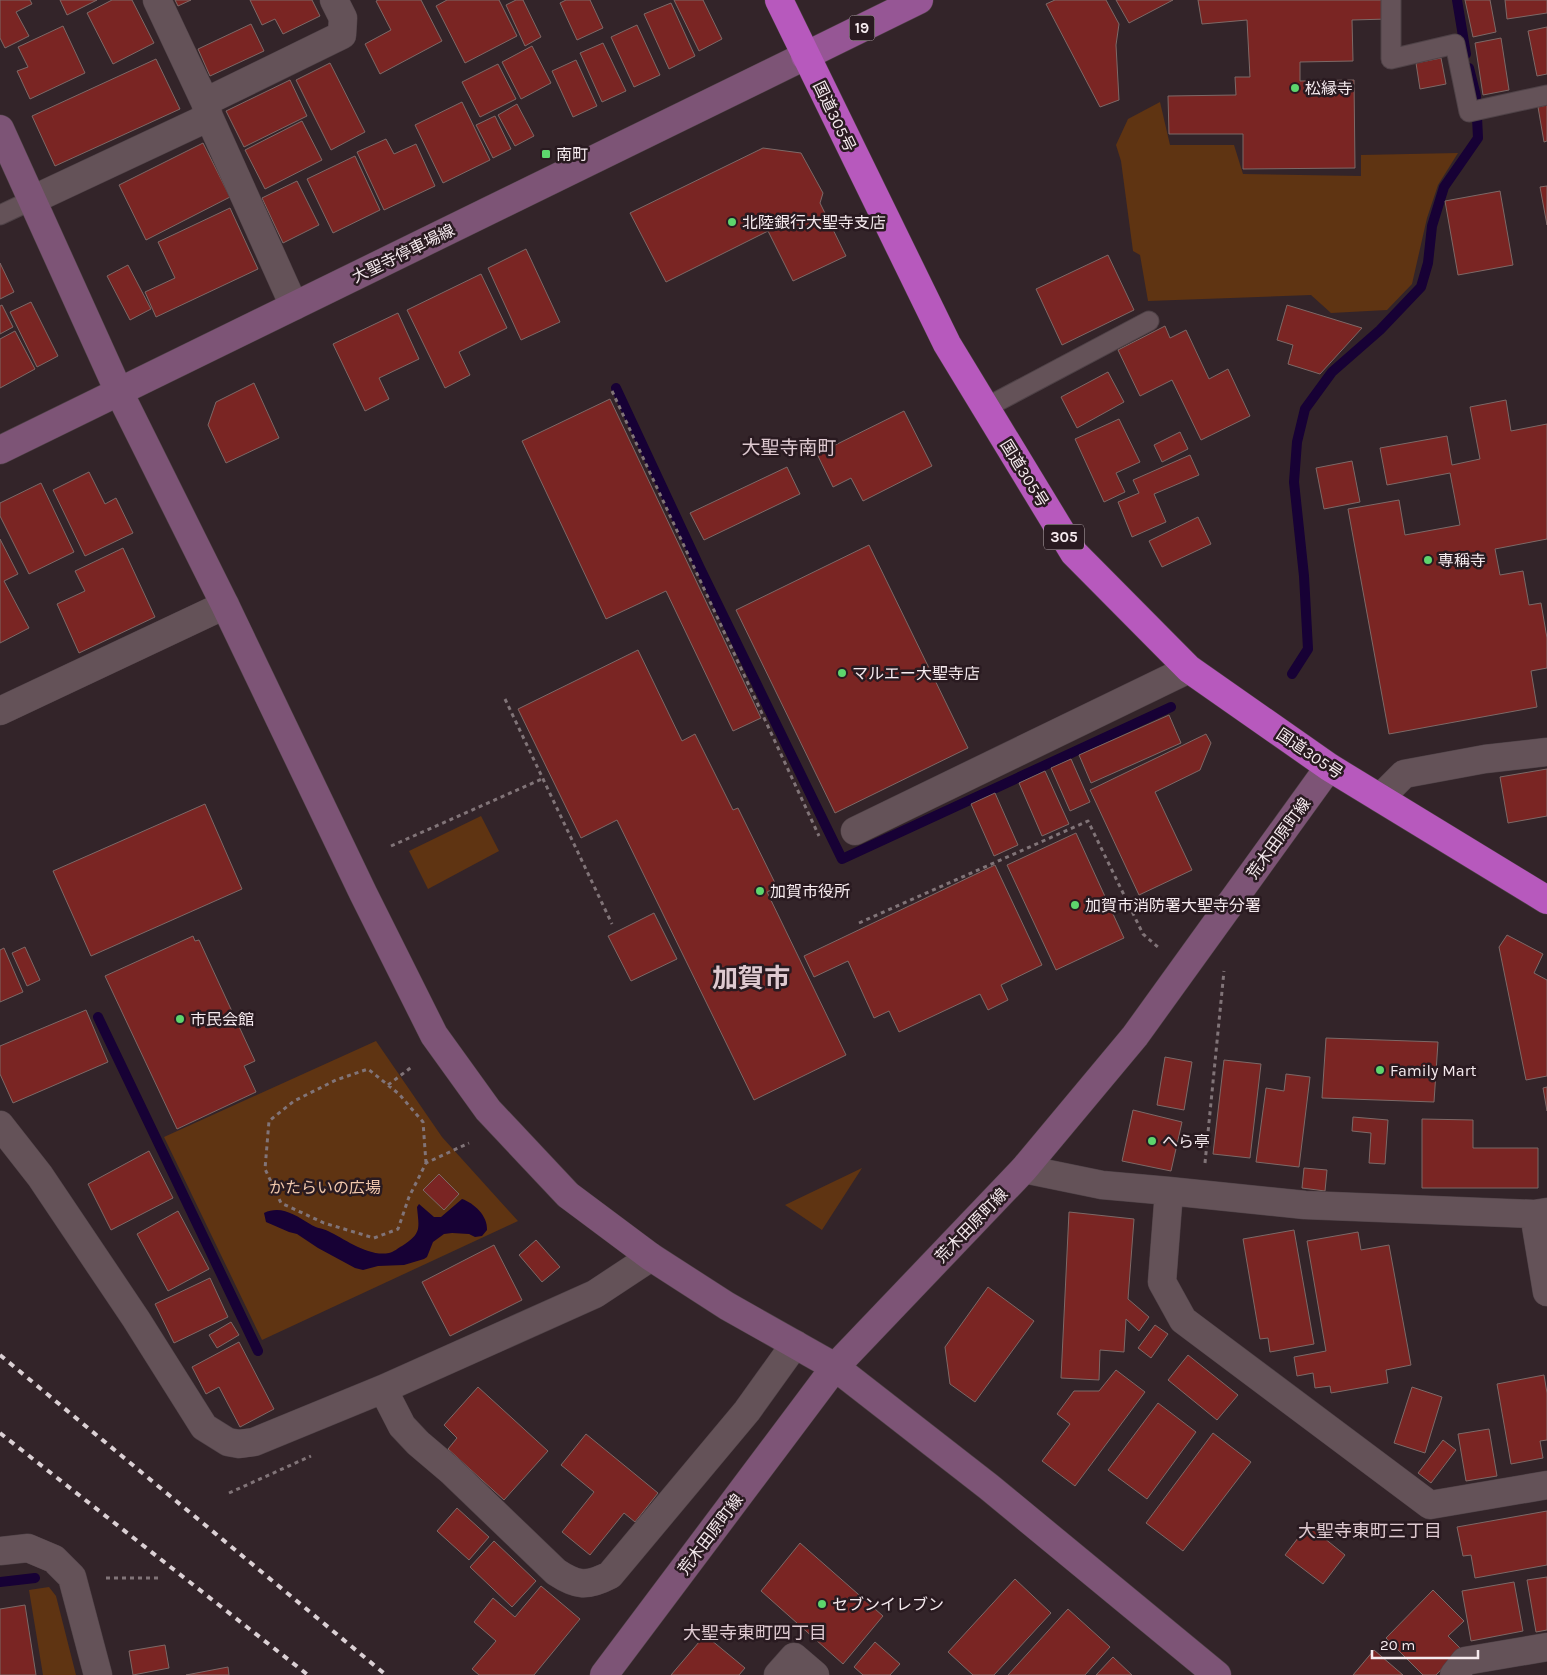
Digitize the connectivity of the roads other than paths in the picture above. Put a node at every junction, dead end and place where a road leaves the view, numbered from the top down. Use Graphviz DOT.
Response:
graph roads {
  1 [pos="157,0"];
  2 [pos="334,0"];
  3 [pos="779,0"];
  4 [pos="919,0"];
  5 [pos="1391,0"];
  6 [pos="805,56"];
  7 [pos="1547,95"];
  8 [pos="207,109"];
  9 [pos="0,129"];
  10 [pos="32,200"];
  11 [pos="0,215"];
  12 [pos="294,306"];
  13 [pos="1149,321"];
  14 [pos="119,392"];
  15 [pos="985,408"];
  16 [pos="0,450"];
  17 [pos="225,605"];
  18 [pos="1189,669"];
  19 [pos="0,710"];
  20 [pos="1547,752"];
  21 [pos="1329,767"];
  22 [pos="1380,798"];
  23 [pos="855,831"];
  24 [pos="1547,900"];
  25 [pos="0,1126"];
  26 [pos="1024,1169"];
  27 [pos="1170,1190"];
  28 [pos="1540,1213"];
  29 [pos="651,1257"];
  30 [pos="1547,1292"];
  31 [pos="795,1344"];
  32 [pos="835,1367"];
  33 [pos="383,1389"];
  34 [pos="1547,1485"];
  35 [pos="0,1551"];
  36 [pos="1547,1647"];
  37 [pos="98,1675"];
  38 [pos="604,1675"];
  39 [pos="778,1675"];
  40 [pos="815,1675"];
  41 [pos="1217,1675"];
  42 [pos="1454,1675"];
  1 -- 8 [label="street"];
  2 -- 8 [label="street"];
  3 -- 6 [label="highway, 国道305号 / 305"];
  4 -- 6 [label="main road, 19"];
  5 -- 7 [label="lane"];
  6 -- 12 [label="main road, 大聖寺停車場線"];
  6 -- 15 [label="highway, 国道305号 / 305"];
  8 -- 10 [label="street"];
  8 -- 12 [label="street"];
  9 -- 10 [label="main road"];
  10 -- 11 [label="lane"];
  10 -- 14 [label="main road"];
  12 -- 14 [label="main road, 大聖寺停車場線"];
  13 -- 15 [label="lane"];
  14 -- 16 [label="main road, 大聖寺停車場線"];
  14 -- 17 [label="main road"];
  15 -- 18 [label="highway, 国道305号 / 305"];
  17 -- 19 [label="street"];
  17 -- 29 [label="main road"];
  18 -- 21 [label="highway, 国道305号 / 305"];
  18 -- 23 [label="street"];
  20 -- 22 [label="street"];
  21 -- 22 [label="highway, 国道305号 / 305"];
  21 -- 26 [label="main road, 荒木田原町線"];
  22 -- 24 [label="highway, 国道305号 / 305"];
  25 -- 33 [label="street"];
  26 -- 27 [label="street"];
  26 -- 32 [label="main road, 荒木田原町線"];
  27 -- 28 [label="street"];
  27 -- 34 [label="street"];
  28 -- 30 [label="street"];
  29 -- 31 [label="main road"];
  29 -- 33 [label="street"];
  31 -- 32 [label="main road"];
  31 -- 33 [label="street"];
  32 -- 38 [label="main road, 荒木田原町線"];
  32 -- 41 [label="main road"];
  35 -- 37 [label="street"];
  36 -- 42 [label="street"];
  39 -- 40 [label="street"];
}
